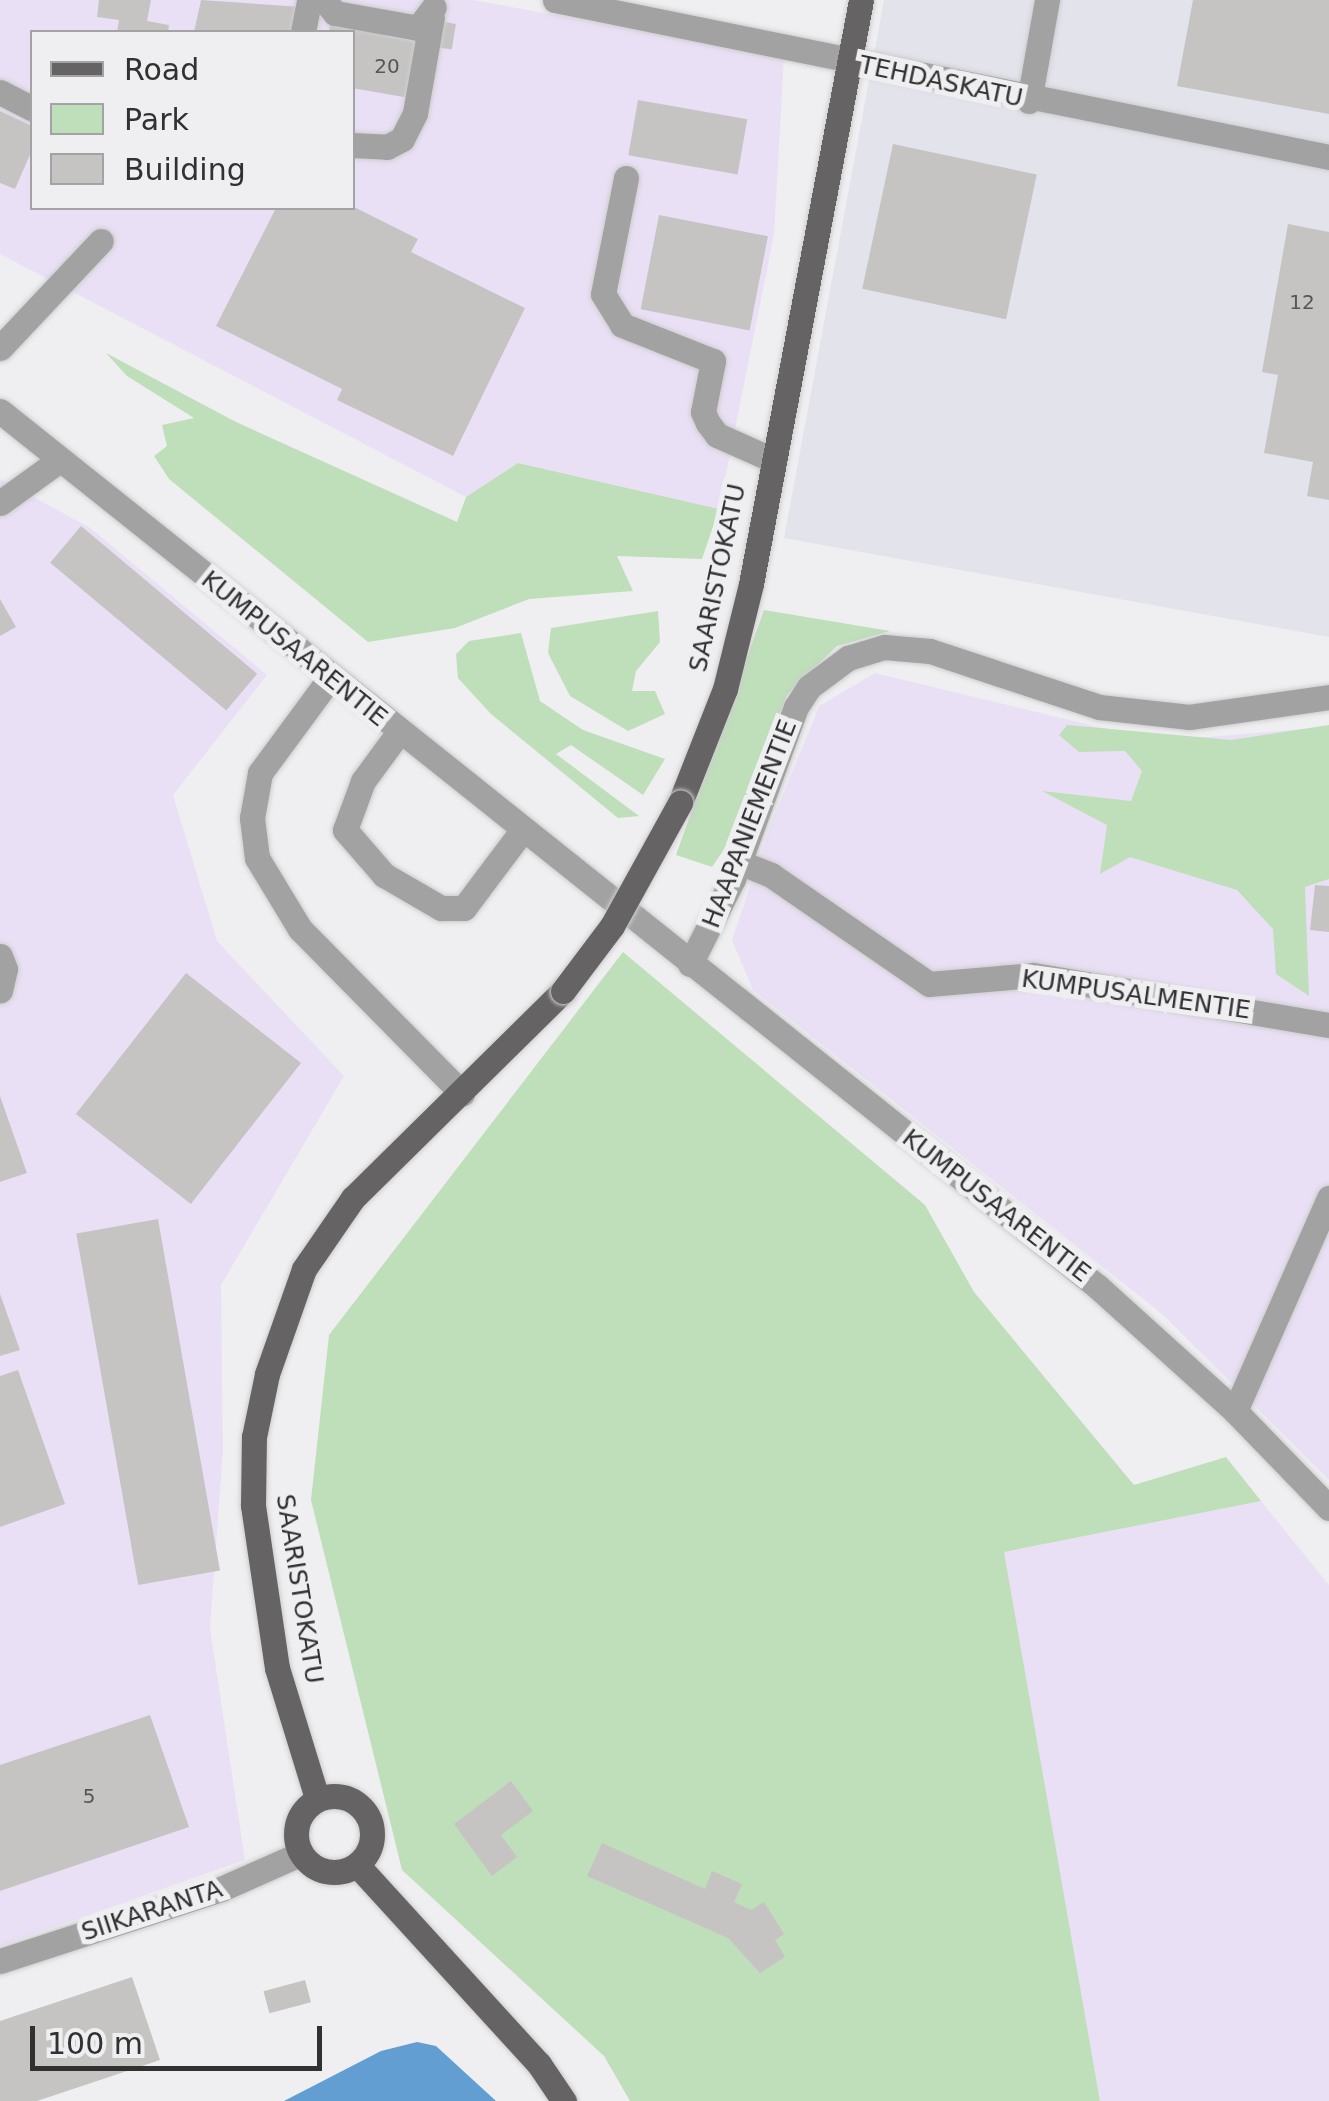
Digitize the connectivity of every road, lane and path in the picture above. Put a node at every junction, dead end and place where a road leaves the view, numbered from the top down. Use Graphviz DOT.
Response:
graph roads {
  1 [pos="310,0"];
  2 [pos="324,0"];
  3 [pos="555,0"];
  4 [pos="861,0"];
  5 [pos="1047,0"];
  6 [pos="434,8"];
  7 [pos="304,30"];
  8 [pos="848,62"];
  9 [pos="0,92"];
  10 [pos="1028,101"];
  11 [pos="30,107"];
  12 [pos="355,145"];
  13 [pos="1329,157"];
  14 [pos="626,178"];
  15 [pos="101,241"];
  16 [pos="0,348"];
  17 [pos="0,411"];
  18 [pos="774,460"];
  19 [pos="58,461"];
  20 [pos="0,503"];
  21 [pos="330,678"];
  22 [pos="1329,697"];
  23 [pos="399,732"];
  24 [pos="521,832"];
  25 [pos="738,862"];
  26 [pos="0,956"];
  27 [pos="690,964"];
  28 [pos="0,990"];
  29 [pos="1329,1026"];
  30 [pos="462,1093"];
  31 [pos="1329,1198"];
  32 [pos="1235,1411"];
  33 [pos="1329,1508"];
  34 [pos="317,1798"];
  35 [pos="300,1854"];
  36 [pos="358,1866"];
  37 [pos="0,1961"];
  38 [pos="564,2101"];
  1 -- 7 [label="street"];
  2 -- 6 [label="street"];
  3 -- 8 [label="street, TEHDASKATU"];
  4 -- 8 [label="main road, SAARISTOKATU"];
  5 -- 10 [label="street"];
  6 -- 12 [label="street"];
  8 -- 10 [label="street, TEHDASKATU"];
  8 -- 18 [label="main road, SAARISTOKATU"];
  9 -- 11 [label="street"];
  10 -- 13 [label="street, TEHDASKATU"];
  14 -- 18 [label="street"];
  15 -- 16 [label="street"];
  17 -- 19 [label="street, KUMPUSAARENTIE"];
  18 -- 30 [label="main road, SAARISTOKATU, bridge"];
  19 -- 20 [label="street"];
  19 -- 21 [label="street, KUMPUSAARENTIE"];
  21 -- 23 [label="street, KUMPUSAARENTIE"];
  21 -- 30 [label="street"];
  22 -- 25 [label="street, HAAPANIEMENTIE"];
  23 -- 24 [label="street, KUMPUSAARENTIE"];
  23 -- 24 [label="street"];
  24 -- 27 [label="street, KUMPUSAARENTIE"];
  25 -- 27 [label="street, HAAPANIEMENTIE"];
  25 -- 29 [label="street, KUMPUSALMENTIE"];
  26 -- 28 [label="street"];
  27 -- 32 [label="street, KUMPUSAARENTIE"];
  30 -- 34 [label="main road, SAARISTOKATU"];
  31 -- 32 [label="street"];
  32 -- 33 [label="street, KUMPUSAARENTIE"];
  34 -- 35 [label="main road"];
  34 -- 36 [label="main road"];
  35 -- 36 [label="main road"];
  35 -- 37 [label="street, SIIKARANTA"];
  36 -- 38 [label="main road"];
}
